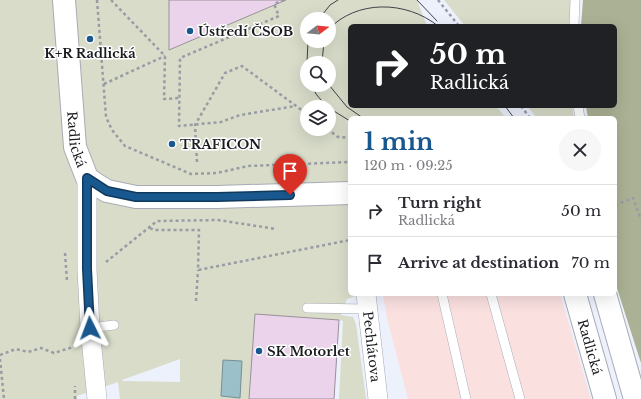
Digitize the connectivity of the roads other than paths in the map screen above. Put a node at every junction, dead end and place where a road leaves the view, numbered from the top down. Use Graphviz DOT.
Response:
graph roads {
  1 [pos="64,0"];
  2 [pos="575,0"];
  3 [pos="574,24"];
  4 [pos="87,178"];
  5 [pos="348,193"];
  6 [pos="442,296"];
  7 [pos="492,296"];
  8 [pos="576,296"];
  9 [pos="596,296"];
  10 [pos="606,296"];
  11 [pos="366,301"];
  12 [pos="307,308"];
  13 [pos="114,325"];
  14 [pos="90,328"];
  15 [pos="614,362"];
  16 [pos="97,399"];
  17 [pos="378,399"];
  18 [pos="466,399"];
  19 [pos="520,399"];
  20 [pos="605,399"];
  21 [pos="635,399"];
  1 -- 4 [label="main road, Radlická"];
  2 -- 3 [label="lane"];
  4 -- 5 [label="main road, Radlická"];
  4 -- 14 [label="street"];
  6 -- 18 [label="lane"];
  7 -- 19 [label="lane"];
  8 -- 20 [label="main road, Radlická"];
  9 -- 15 [label="lane"];
  10 -- 21 [label="main road"];
  11 -- 12 [label="lane"];
  11 -- 17 [label="street, Pechlátova"];
  13 -- 14 [label="lane"];
  14 -- 16 [label="street"];
}
